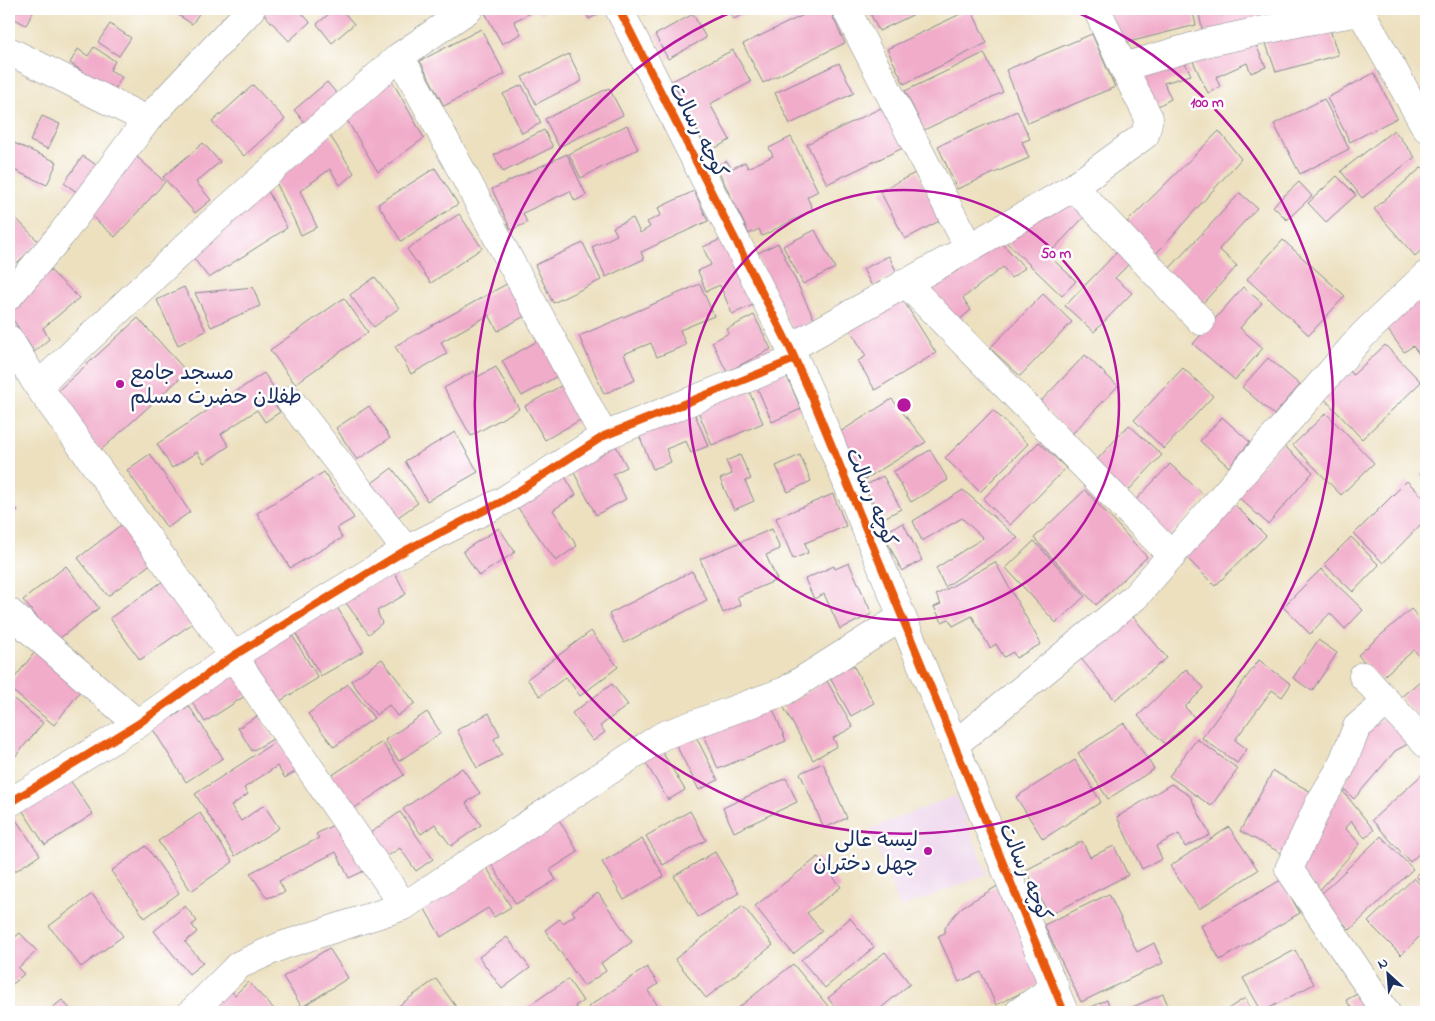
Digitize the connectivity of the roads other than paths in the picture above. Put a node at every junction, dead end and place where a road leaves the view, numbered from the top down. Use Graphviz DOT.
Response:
graph roads {
  1 [pos="251,9"];
  2 [pos="469,9"];
  3 [pos="618,9"];
  4 [pos="846,9"];
  5 [pos="1096,9"];
  6 [pos="1363,11"];
  7 [pos="9,51"];
  8 [pos="400,56"];
  9 [pos="1123,67"];
  10 [pos="147,120"];
  11 [pos="1426,128"];
  12 [pos="1074,187"];
  13 [pos="969,248"];
  14 [pos="1426,275"];
  15 [pos="906,282"];
  16 [pos="9,296"];
  17 [pos="1201,321"];
  18 [pos="9,339"];
  19 [pos="793,354"];
  20 [pos="38,386"];
  21 [pos="290,400"];
  22 [pos="604,436"];
  23 [pos="406,550"];
  24 [pos="1172,556"];
  25 [pos="9,612"];
  26 [pos="902,617"];
  27 [pos="234,656"];
  28 [pos="1363,676"];
  29 [pos="1387,702"];
  30 [pos="138,724"];
  31 [pos="1426,744"];
  32 [pos="954,745"];
  33 [pos="9,803"];
  34 [pos="404,906"];
  35 [pos="1054,987"];
  36 [pos="192,1012"];
  37 [pos="1019,1012"];
  38 [pos="1064,1012"];
  39 [pos="1386,1012"];
  1 -- 10 [label="street"];
  2 -- 8 [label="street"];
  3 -- 19 [label="street, کوچه رسالت"];
  4 -- 13 [label="street"];
  5 -- 9 [label="street"];
  6 -- 9 [label="street"];
  6 -- 11 [label="street"];
  7 -- 10 [label="street"];
  8 -- 20 [label="street"];
  8 -- 22 [label="street"];
  9 -- 12 [label="street"];
  10 -- 16 [label="street"];
  12 -- 13 [label="street"];
  12 -- 17 [label="street"];
  13 -- 15 [label="street"];
  14 -- 24 [label="street"];
  15 -- 19 [label="street"];
  15 -- 24 [label="street"];
  18 -- 20 [label="street"];
  19 -- 22 [label="street"];
  19 -- 26 [label="street, کوچه رسالت"];
  20 -- 27 [label="street"];
  21 -- 23 [label="street"];
  22 -- 23 [label="street"];
  23 -- 27 [label="street"];
  24 -- 32 [label="street"];
  25 -- 30 [label="street"];
  26 -- 32 [label="street, کوچه رسالت"];
  26 -- 34 [label="street"];
  27 -- 30 [label="street"];
  27 -- 34 [label="street"];
  28 -- 29 [label="street"];
  29 -- 31 [label="street"];
  29 -- 39 [label="street"];
  30 -- 33 [label="street"];
  32 -- 35 [label="street, کوچه رسالت"];
  34 -- 36 [label="street"];
  35 -- 37 [label="street"];
  35 -- 38 [label="street, کوچه رسالت"];
}
